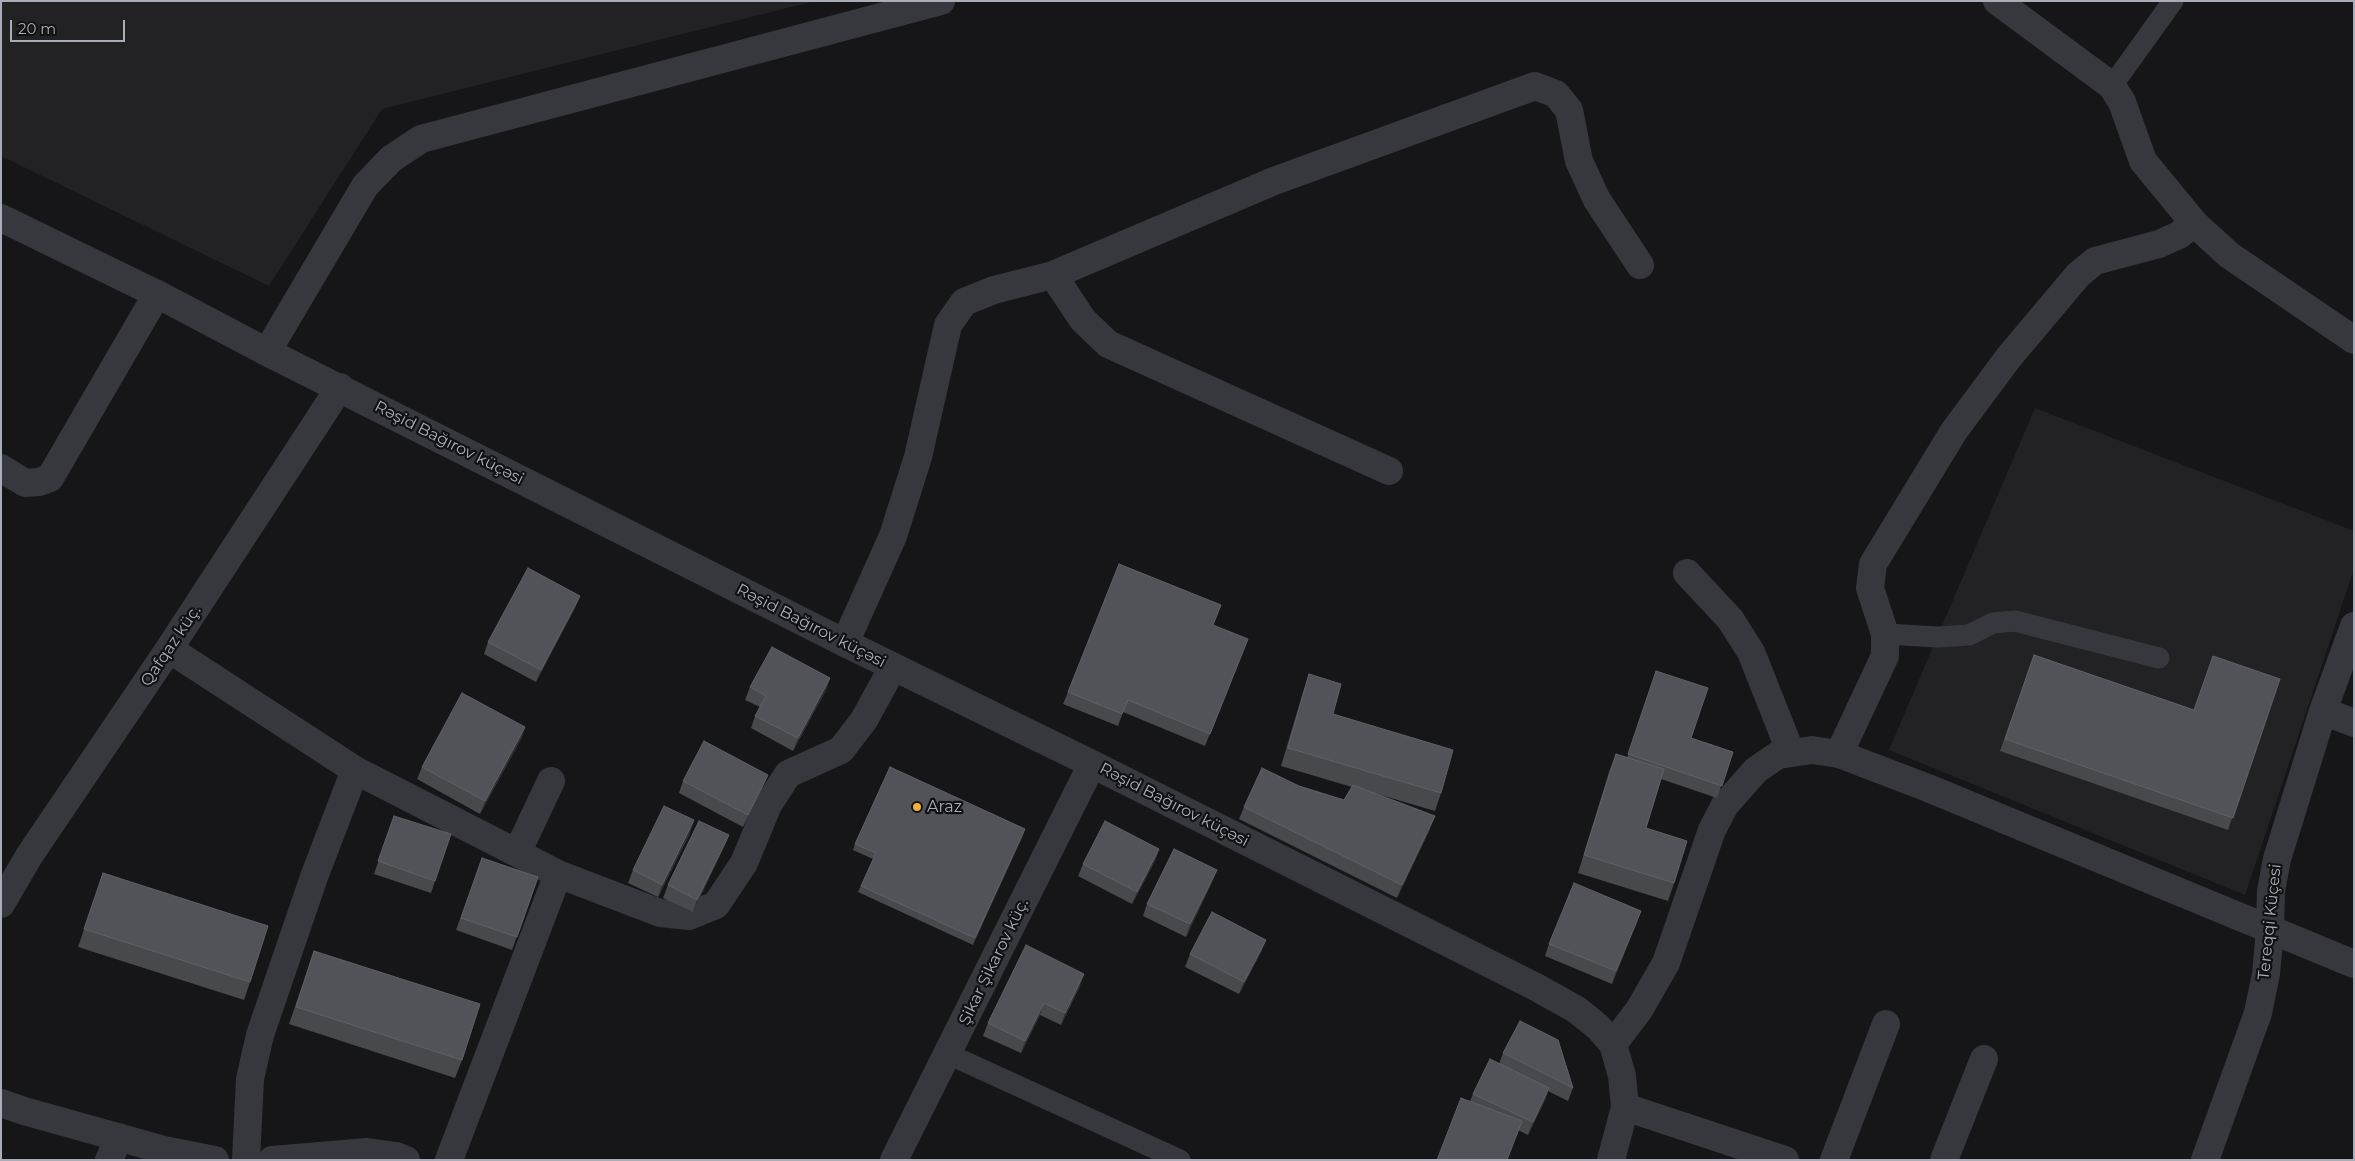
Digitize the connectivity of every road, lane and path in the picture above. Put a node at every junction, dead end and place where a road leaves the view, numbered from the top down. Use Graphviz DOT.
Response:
graph roads {
  1 [pos="941,1"];
  2 [pos="1997,1"];
  3 [pos="2173,1"];
  4 [pos="2112,86"];
  5 [pos="1,218"];
  6 [pos="2194,224"];
  7 [pos="1640,265"];
  8 [pos="1053,276"];
  9 [pos="157,294"];
  10 [pos="2354,340"];
  11 [pos="267,352"];
  12 [pos="340,387"];
  13 [pos="1,468"];
  14 [pos="1389,472"];
  15 [pos="1686,572"];
  16 [pos="2354,626"];
  17 [pos="1885,634"];
  18 [pos="845,643"];
  19 [pos="169,649"];
  20 [pos="2159,658"];
  21 [pos="893,667"];
  22 [pos="2323,711"];
  23 [pos="2354,722"];
  24 [pos="1791,753"];
  25 [pos="1839,754"];
  26 [pos="1092,764"];
  27 [pos="355,770"];
  28 [pos="551,781"];
  29 [pos="517,853"];
  30 [pos="558,874"];
  31 [pos="1,904"];
  32 [pos="2270,930"];
  33 [pos="2354,964"];
  34 [pos="1886,1024"];
  35 [pos="1613,1044"];
  36 [pos="948,1054"];
  37 [pos="1984,1059"];
  38 [pos="1,1102"];
  39 [pos="1624,1107"];
  40 [pos="114,1148"];
  41 [pos="215,1160"];
  42 [pos="246,1160"];
  43 [pos="272,1160"];
  44 [pos="406,1160"];
  45 [pos="449,1160"];
  46 [pos="894,1160"];
  47 [pos="1180,1160"];
  48 [pos="1611,1160"];
  49 [pos="1785,1160"];
  50 [pos="1834,1160"];
  51 [pos="1944,1160"];
  52 [pos="2205,1160"];
  1 -- 11 [label="street"];
  2 -- 4 [label="street"];
  3 -- 4 [label="lane"];
  4 -- 6 [label="street"];
  5 -- 9 [label="street, Rəşid Bağırov küçəsi"];
  6 -- 10 [label="street"];
  6 -- 17 [label="street"];
  7 -- 8 [label="street"];
  8 -- 14 [label="street"];
  8 -- 18 [label="street"];
  9 -- 11 [label="street, Rəşid Bağırov küçəsi"];
  9 -- 13 [label="street"];
  11 -- 12 [label="street, Rəşid Bağırov küçəsi"];
  12 -- 18 [label="street, Rəşid Bağırov küçəsi"];
  12 -- 19 [label="street, Qafqaz küç."];
  15 -- 24 [label="street"];
  16 -- 22 [label="street, Tereqqi Küçesi"];
  17 -- 20 [label="lane"];
  17 -- 25 [label="street"];
  18 -- 21 [label="street, Rəşid Bağırov küçəsi"];
  19 -- 27 [label="street"];
  19 -- 31 [label="street, Qafqaz küç."];
  21 -- 26 [label="street, Rəşid Bağırov küçəsi"];
  21 -- 30 [label="street"];
  22 -- 23 [label="street"];
  22 -- 32 [label="street, Tereqqi Küçesi"];
  24 -- 25 [label="street"];
  24 -- 35 [label="street"];
  25 -- 32 [label="street"];
  26 -- 35 [label="street, Rəşid Bağırov küçəsi"];
  26 -- 36 [label="street, Şikar Şikarov küç."];
  27 -- 29 [label="street"];
  27 -- 42 [label="street"];
  28 -- 29 [label="street"];
  29 -- 30 [label="street"];
  30 -- 45 [label="street"];
  32 -- 33 [label="street"];
  32 -- 52 [label="street, Tereqqi Küçesi"];
  34 -- 50 [label="street"];
  35 -- 39 [label="street"];
  36 -- 46 [label="street, Şikar Şikarov küç."];
  36 -- 47 [label="lane"];
  37 -- 51 [label="street"];
  38 -- 40 [label="street"];
  39 -- 48 [label="street"];
  39 -- 49 [label="street"];
  40 -- 41 [label="street"];
  43 -- 44 [label="street"];
}
